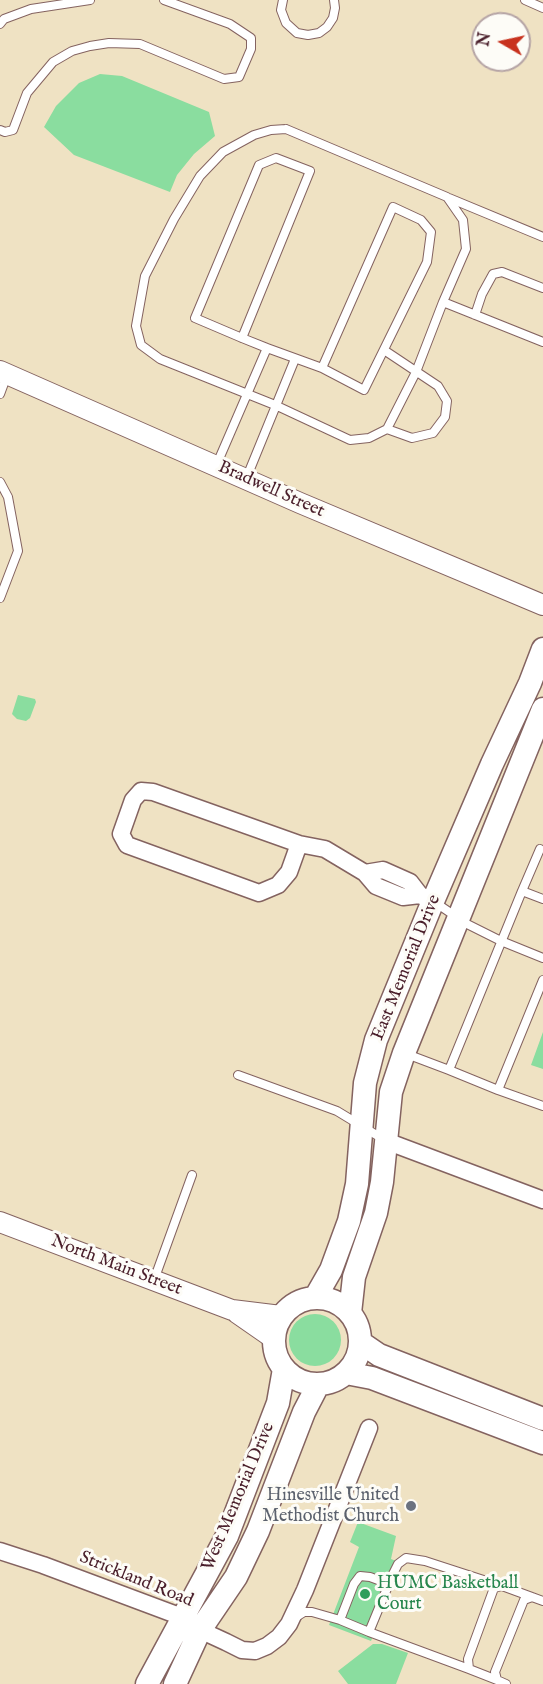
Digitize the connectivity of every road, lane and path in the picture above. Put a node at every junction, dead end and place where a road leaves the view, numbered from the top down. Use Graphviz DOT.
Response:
graph roads {
  1 [pos="90,0"];
  2 [pos="164,0"];
  3 [pos="283,0"];
  4 [pos="334,0"];
  5 [pos="525,0"];
  6 [pos="79,1"];
  7 [pos="543,8"];
  8 [pos="0,24"];
  9 [pos="0,130"];
  10 [pos="447,197"];
  11 [pos="543,237"];
  12 [pos="543,288"];
  13 [pos="443,302"];
  14 [pos="475,315"];
  15 [pos="242,338"];
  16 [pos="543,342"];
  17 [pos="267,348"];
  18 [pos="384,350"];
  19 [pos="295,359"];
  20 [pos="322,368"];
  21 [pos="4,372"];
  22 [pos="417,372"];
  23 [pos="0,394"];
  24 [pos="247,394"];
  25 [pos="275,405"];
  26 [pos="387,429"];
  27 [pos="216,466"];
  28 [pos="246,479"];
  29 [pos="0,482"];
  30 [pos="0,598"];
  31 [pos="543,605"];
  32 [pos="543,649"];
  33 [pos="543,709"];
  34 [pos="299,844"];
  35 [pos="540,849"];
  36 [pos="522,891"];
  37 [pos="426,898"];
  38 [pos="543,899"];
  39 [pos="458,919"];
  40 [pos="501,941"];
  41 [pos="543,958"];
  42 [pos="543,980"];
  43 [pos="404,1053"];
  44 [pos="449,1070"];
  45 [pos="238,1075"];
  46 [pos="498,1090"];
  47 [pos="543,1106"];
  48 [pos="362,1126"];
  49 [pos="386,1141"];
  50 [pos="192,1175"];
  51 [pos="543,1200"];
  52 [pos="0,1222"];
  53 [pos="154,1281"];
  54 [pos="315,1298"];
  55 [pos="232,1310"];
  56 [pos="350,1313"];
  57 [pos="281,1316"];
  58 [pos="273,1338"];
  59 [pos="360,1342"];
  60 [pos="284,1368"];
  61 [pos="346,1373"];
  62 [pos="318,1385"];
  63 [pos="541,1427"];
  64 [pos="369,1428"];
  65 [pos="0,1551"];
  66 [pos="389,1584"];
  67 [pos="502,1586"];
  68 [pos="532,1597"];
  69 [pos="543,1601"];
  70 [pos="182,1617"];
  71 [pos="340,1620"];
  72 [pos="289,1624"];
  73 [pos="200,1629"];
  74 [pos="369,1632"];
  75 [pos="469,1668"];
  76 [pos="497,1680"];
  77 [pos="147,1684"];
  78 [pos="175,1684"];
  79 [pos="506,1684"];
  1 -- 6 [label="lane"];
  2 -- 9 [label="lane"];
  3 -- 4 [label="lane"];
  5 -- 7 [label="lane"];
  6 -- 8 [label="lane"];
  10 -- 11 [label="lane"];
  10 -- 13 [label="lane"];
  10 -- 24 [label="lane"];
  12 -- 14 [label="lane"];
  13 -- 14 [label="lane"];
  13 -- 22 [label="lane"];
  14 -- 16 [label="lane"];
  15 -- 15 [label="lane"];
  15 -- 17 [label="lane"];
  17 -- 19 [label="lane"];
  17 -- 24 [label="lane"];
  18 -- 20 [label="lane"];
  18 -- 20 [label="lane"];
  18 -- 22 [label="lane"];
  19 -- 20 [label="lane"];
  19 -- 25 [label="lane"];
  21 -- 23 [label="lane"];
  21 -- 27 [label="street, Bradwell Street"];
  22 -- 26 [label="lane"];
  22 -- 26 [label="lane"];
  24 -- 25 [label="lane"];
  24 -- 27 [label="lane"];
  25 -- 26 [label="lane"];
  25 -- 28 [label="lane"];
  27 -- 28 [label="street, Bradwell Street"];
  28 -- 31 [label="street, Bradwell Street"];
  29 -- 30 [label="lane"];
  32 -- 37 [label="main road, East Memorial Drive"];
  33 -- 39 [label="main road, East Memorial Drive"];
  34 -- 34 [label="street"];
  34 -- 37 [label="street"];
  35 -- 36 [label="lane"];
  36 -- 38 [label="lane"];
  36 -- 40 [label="lane"];
  37 -- 39 [label="lane"];
  37 -- 48 [label="main road, East Memorial Drive"];
  39 -- 40 [label="lane"];
  39 -- 43 [label="main road, East Memorial Drive"];
  40 -- 41 [label="lane"];
  40 -- 44 [label="lane"];
  42 -- 46 [label="lane"];
  43 -- 44 [label="lane"];
  43 -- 49 [label="main road, East Memorial Drive"];
  44 -- 46 [label="lane"];
  45 -- 48 [label="lane"];
  46 -- 47 [label="lane"];
  48 -- 49 [label="lane"];
  48 -- 54 [label="main road, East Memorial Drive"];
  49 -- 51 [label="street"];
  49 -- 56 [label="main road, East Memorial Drive"];
  50 -- 53 [label="lane"];
  52 -- 53 [label="street, North Main Street"];
  53 -- 55 [label="street, North Main Street"];
  54 -- 56 [label="main road"];
  54 -- 57 [label="main road"];
  55 -- 57 [label="street, North Main Street"];
  55 -- 58 [label="street, North Main Street"];
  56 -- 59 [label="main road"];
  57 -- 58 [label="main road"];
  58 -- 60 [label="main road"];
  59 -- 61 [label="main road"];
  59 -- 63 [label="main road"];
  60 -- 62 [label="main road"];
  60 -- 70 [label="main road, West Memorial Drive"];
  61 -- 62 [label="main road"];
  61 -- 63 [label="main road"];
  62 -- 73 [label="main road, West Memorial Drive"];
  64 -- 72 [label="street"];
  65 -- 70 [label="street, Strickland Road"];
  66 -- 67 [label="lane"];
  66 -- 71 [label="lane"];
  66 -- 74 [label="lane"];
  67 -- 68 [label="lane"];
  67 -- 75 [label="lane"];
  68 -- 69 [label="lane"];
  68 -- 76 [label="lane"];
  70 -- 73 [label="street, Strickland Road"];
  70 -- 77 [label="main road, West Memorial Drive"];
  71 -- 72 [label="lane"];
  71 -- 74 [label="lane"];
  72 -- 73 [label="street, Strickland Road"];
  73 -- 78 [label="main road, West Memorial Drive"];
  74 -- 75 [label="lane"];
  75 -- 76 [label="lane"];
  76 -- 79 [label="lane"];
}
